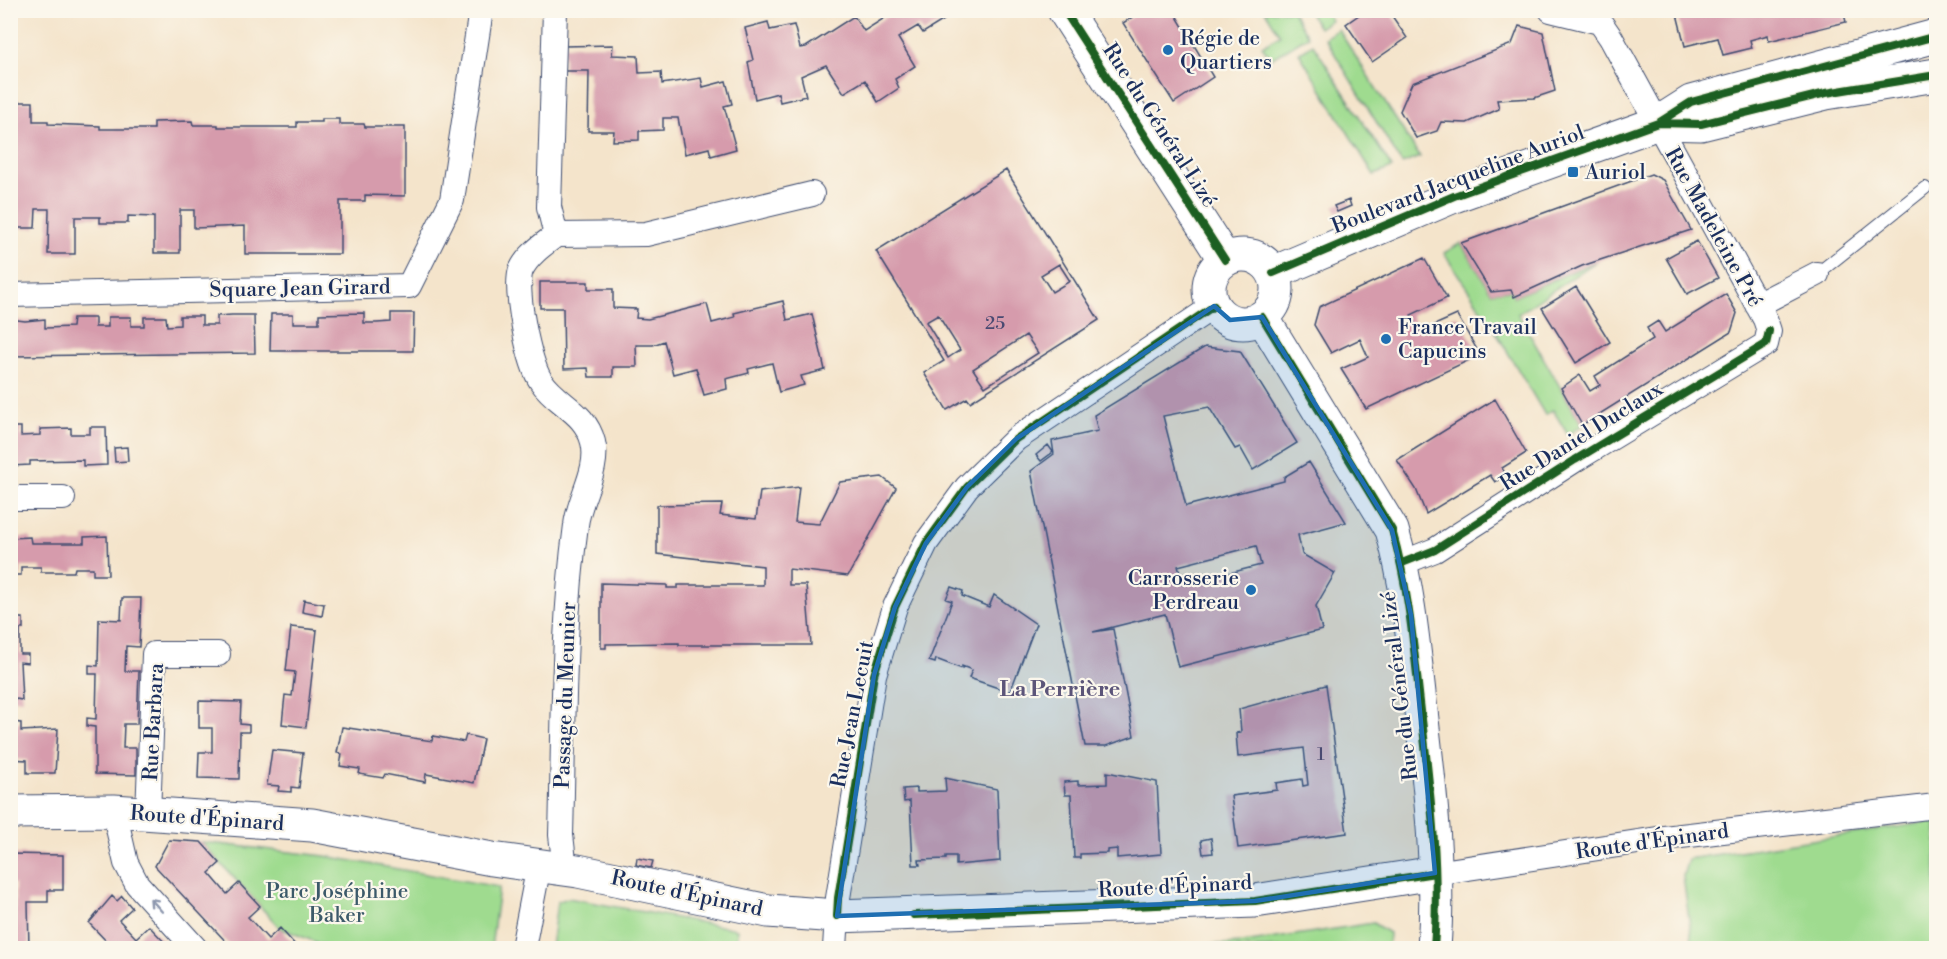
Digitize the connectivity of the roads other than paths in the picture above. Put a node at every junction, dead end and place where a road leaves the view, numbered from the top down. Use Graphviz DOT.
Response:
graph roads {
  1 [pos="481,10"];
  2 [pos="555,10"];
  3 [pos="1064,10"];
  4 [pos="1551,10"];
  5 [pos="1936,36"];
  6 [pos="1936,75"];
  7 [pos="1658,123"];
  8 [pos="1925,188"];
  9 [pos="812,194"];
  10 [pos="556,235"];
  11 [pos="1225,260"];
  12 [pos="1273,273"];
  13 [pos="1818,274"];
  14 [pos="10,295"];
  15 [pos="1757,305"];
  16 [pos="1214,306"];
  17 [pos="1262,317"];
  18 [pos="1769,331"];
  19 [pos="10,498"];
  20 [pos="63,498"];
  21 [pos="1402,563"];
  22 [pos="218,654"];
  23 [pos="1936,806"];
  24 [pos="114,811"];
  25 [pos="10,813"];
  26 [pos="147,815"];
  27 [pos="553,867"];
  28 [pos="1435,873"];
  29 [pos="837,916"];
  30 [pos="195,948"];
  31 [pos="523,948"];
  32 [pos="835,948"];
  33 [pos="1434,948"];
  1 -- 14 [label="street, Square Jean Girard"];
  2 -- 10 [label="street"];
  3 -- 11 [label="main road, Rue du Général Lizé"];
  4 -- 7 [label="street, Rue Madeleine Pré"];
  5 -- 7 [label="main road, Boulevard Jacqueline Auriol"];
  6 -- 7 [label="main road, Boulevard Jacqueline Auriol"];
  7 -- 12 [label="main road, Boulevard Jacqueline Auriol"];
  7 -- 15 [label="street, Rue Madeleine Pré"];
  8 -- 13 [label="lane"];
  9 -- 10 [label="street"];
  10 -- 27 [label="street, Passage du Meunier"];
  11 -- 12 [label="main road"];
  11 -- 16 [label="main road"];
  12 -- 17 [label="main road"];
  13 -- 15 [label="street"];
  15 -- 18 [label="street, Rue Madeleine Pré"];
  16 -- 17 [label="main road"];
  16 -- 29 [label="street, Rue Jean Lecuit"];
  17 -- 21 [label="main road, Rue du Général Lizé"];
  18 -- 21 [label="street, Rue Daniel Duclaux"];
  19 -- 20 [label="street"];
  21 -- 28 [label="main road, Rue du Général Lizé"];
  22 -- 26 [label="street, Rue Barbara"];
  23 -- 28 [label="street, Route d'Épinard"];
  24 -- 25 [label="main road, Route d'Épinard"];
  24 -- 26 [label="main road, Route d'Épinard"];
  30 -- 24 [label="street, one-way"];
  26 -- 27 [label="main road, Route d'Épinard"];
  27 -- 29 [label="main road, Route d'Épinard"];
  27 -- 31 [label="street, Passage du Meunier"];
  28 -- 29 [label="main road, Route d'Épinard"];
  28 -- 33 [label="main road, Rue du Général Lizé"];
  29 -- 32 [label="street, Rue Jean Lecuit"];
}
